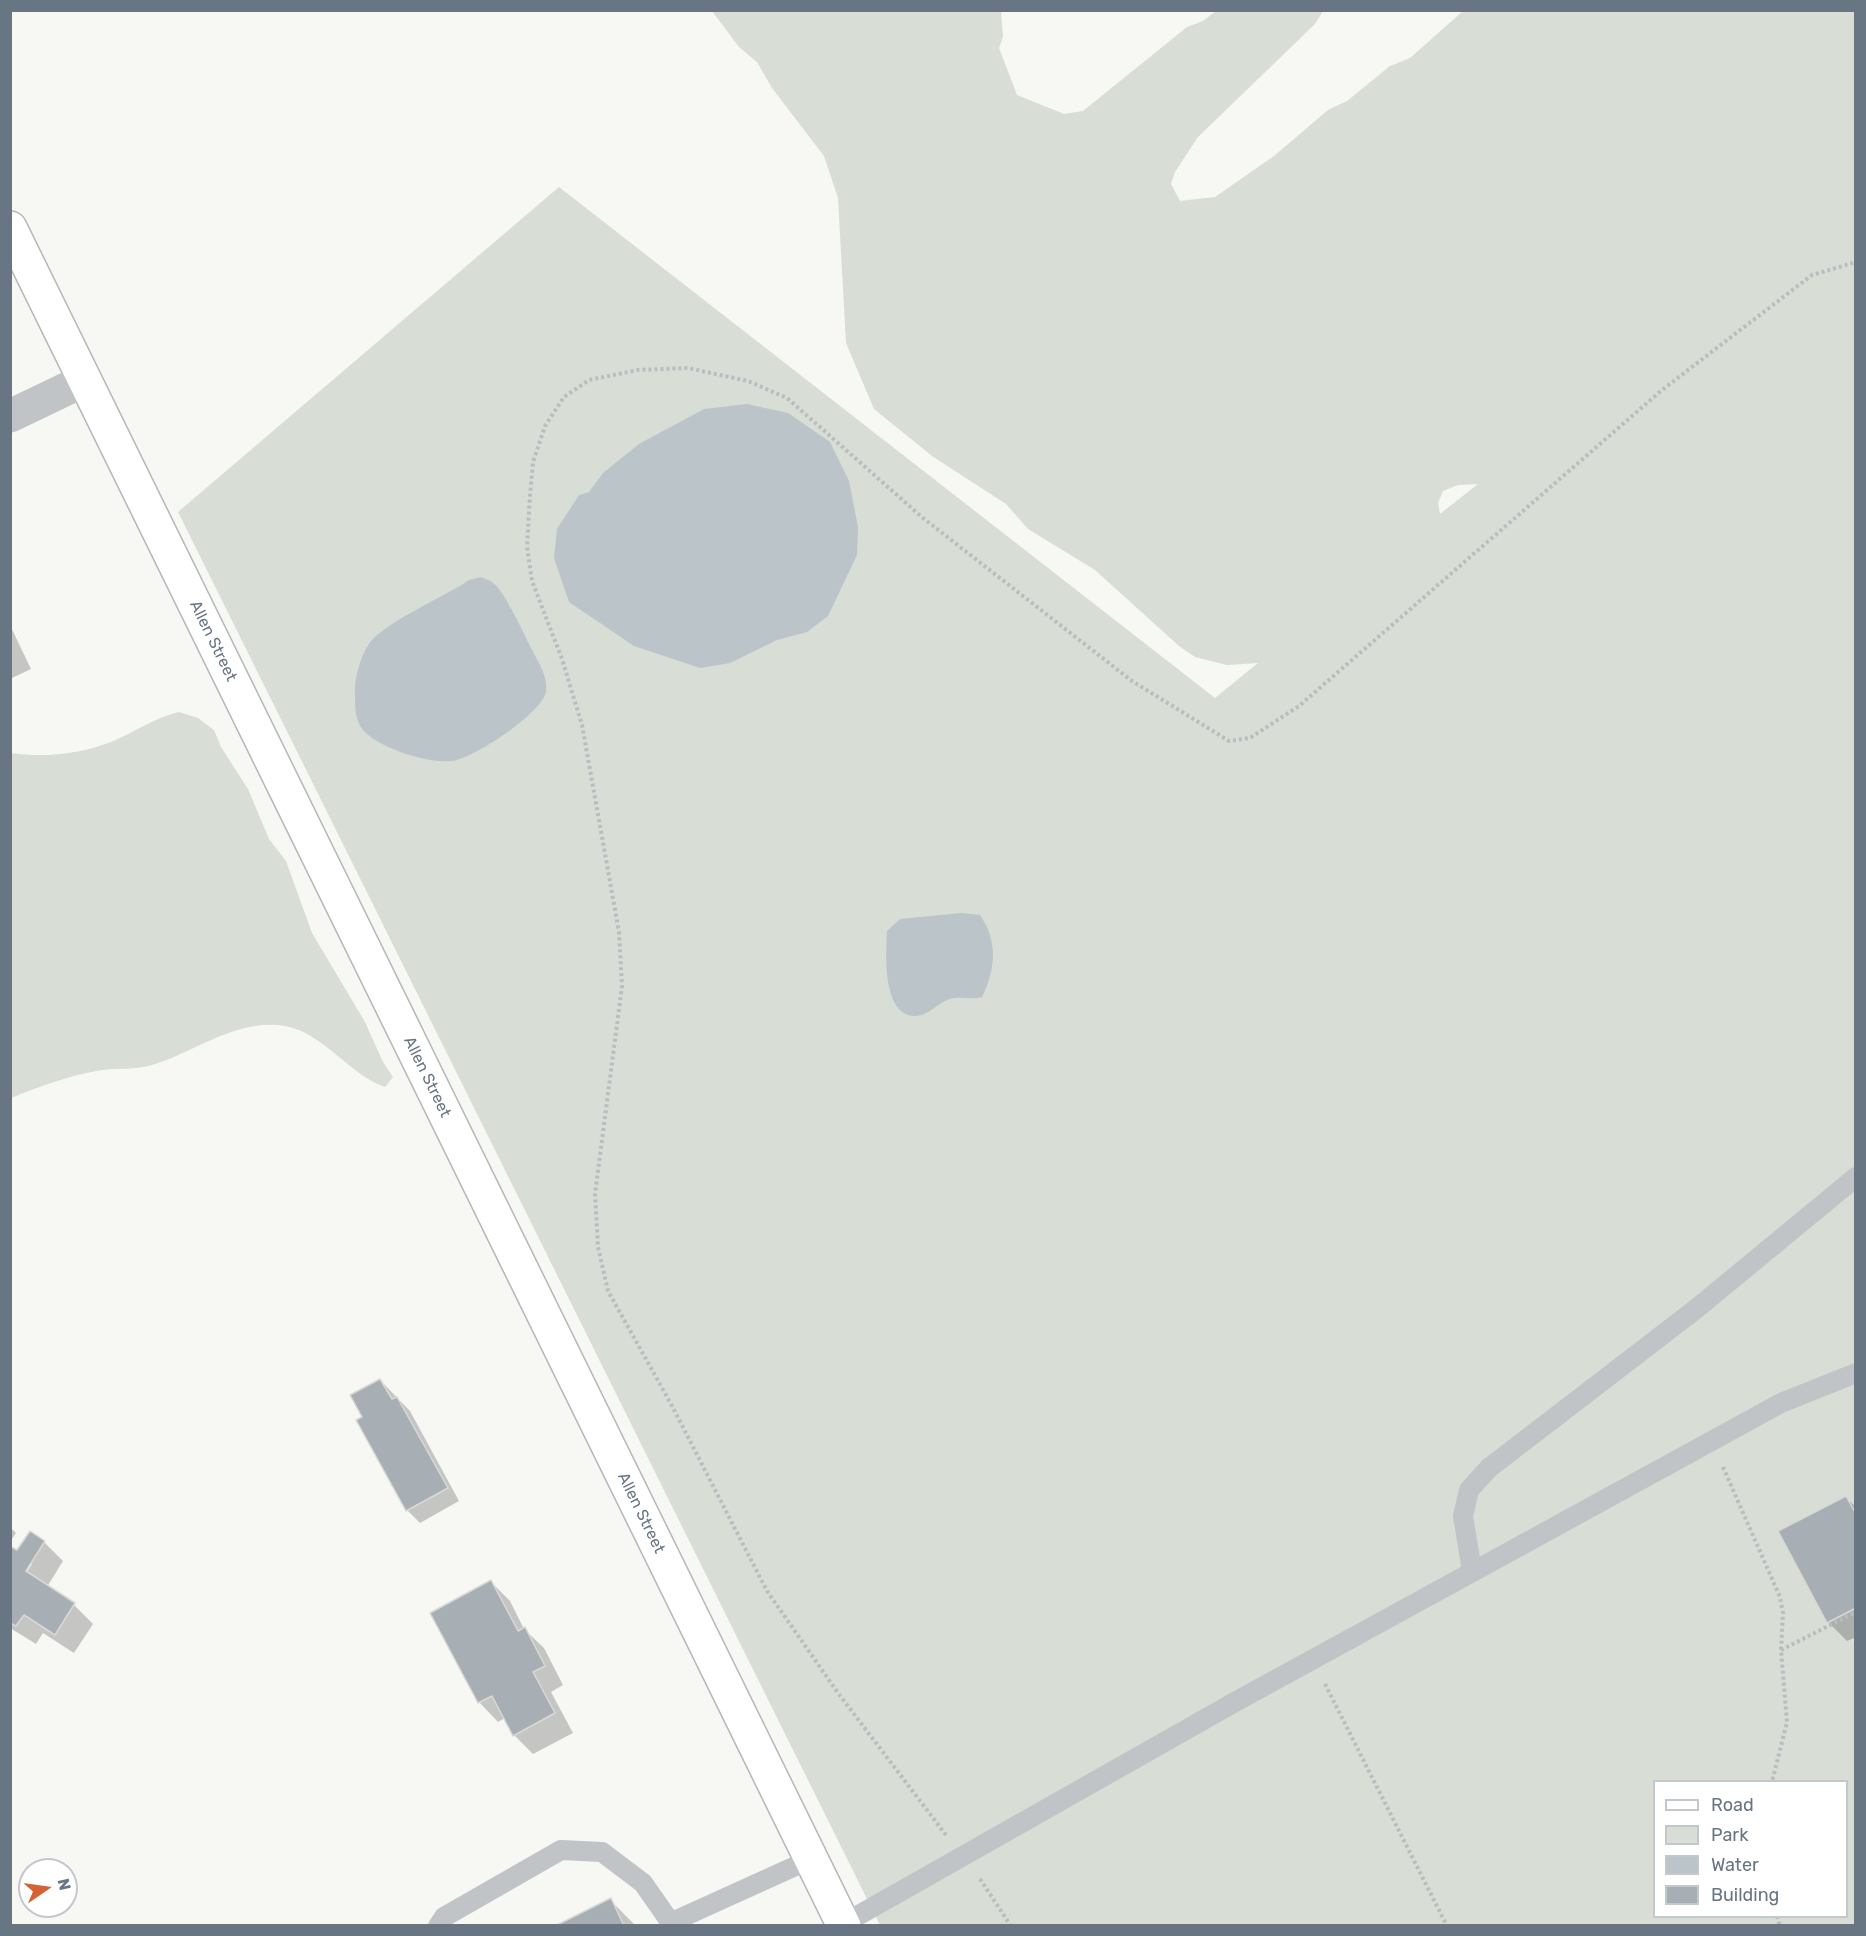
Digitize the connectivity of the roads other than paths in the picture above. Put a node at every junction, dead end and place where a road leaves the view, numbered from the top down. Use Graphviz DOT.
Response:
graph roads {
  1 [pos="10,228"];
  2 [pos="85,380"];
  3 [pos="10,416"];
  4 [pos="1856,1178"];
  5 [pos="1856,1372"];
  6 [pos="1472,1571"];
  7 [pos="811,1859"];
  8 [pos="672,1924"];
  9 [pos="844,1925"];
  10 [pos="438,1926"];
  1 -- 2 [label="street, Allen Street"];
  2 -- 3 [label="street"];
  2 -- 7 [label="street, Allen Street"];
  4 -- 6 [label="lane"];
  5 -- 6 [label="lane"];
  6 -- 9 [label="lane"];
  7 -- 8 [label="lane"];
  7 -- 9 [label="street, Allen Street"];
  8 -- 10 [label="lane"];
}
